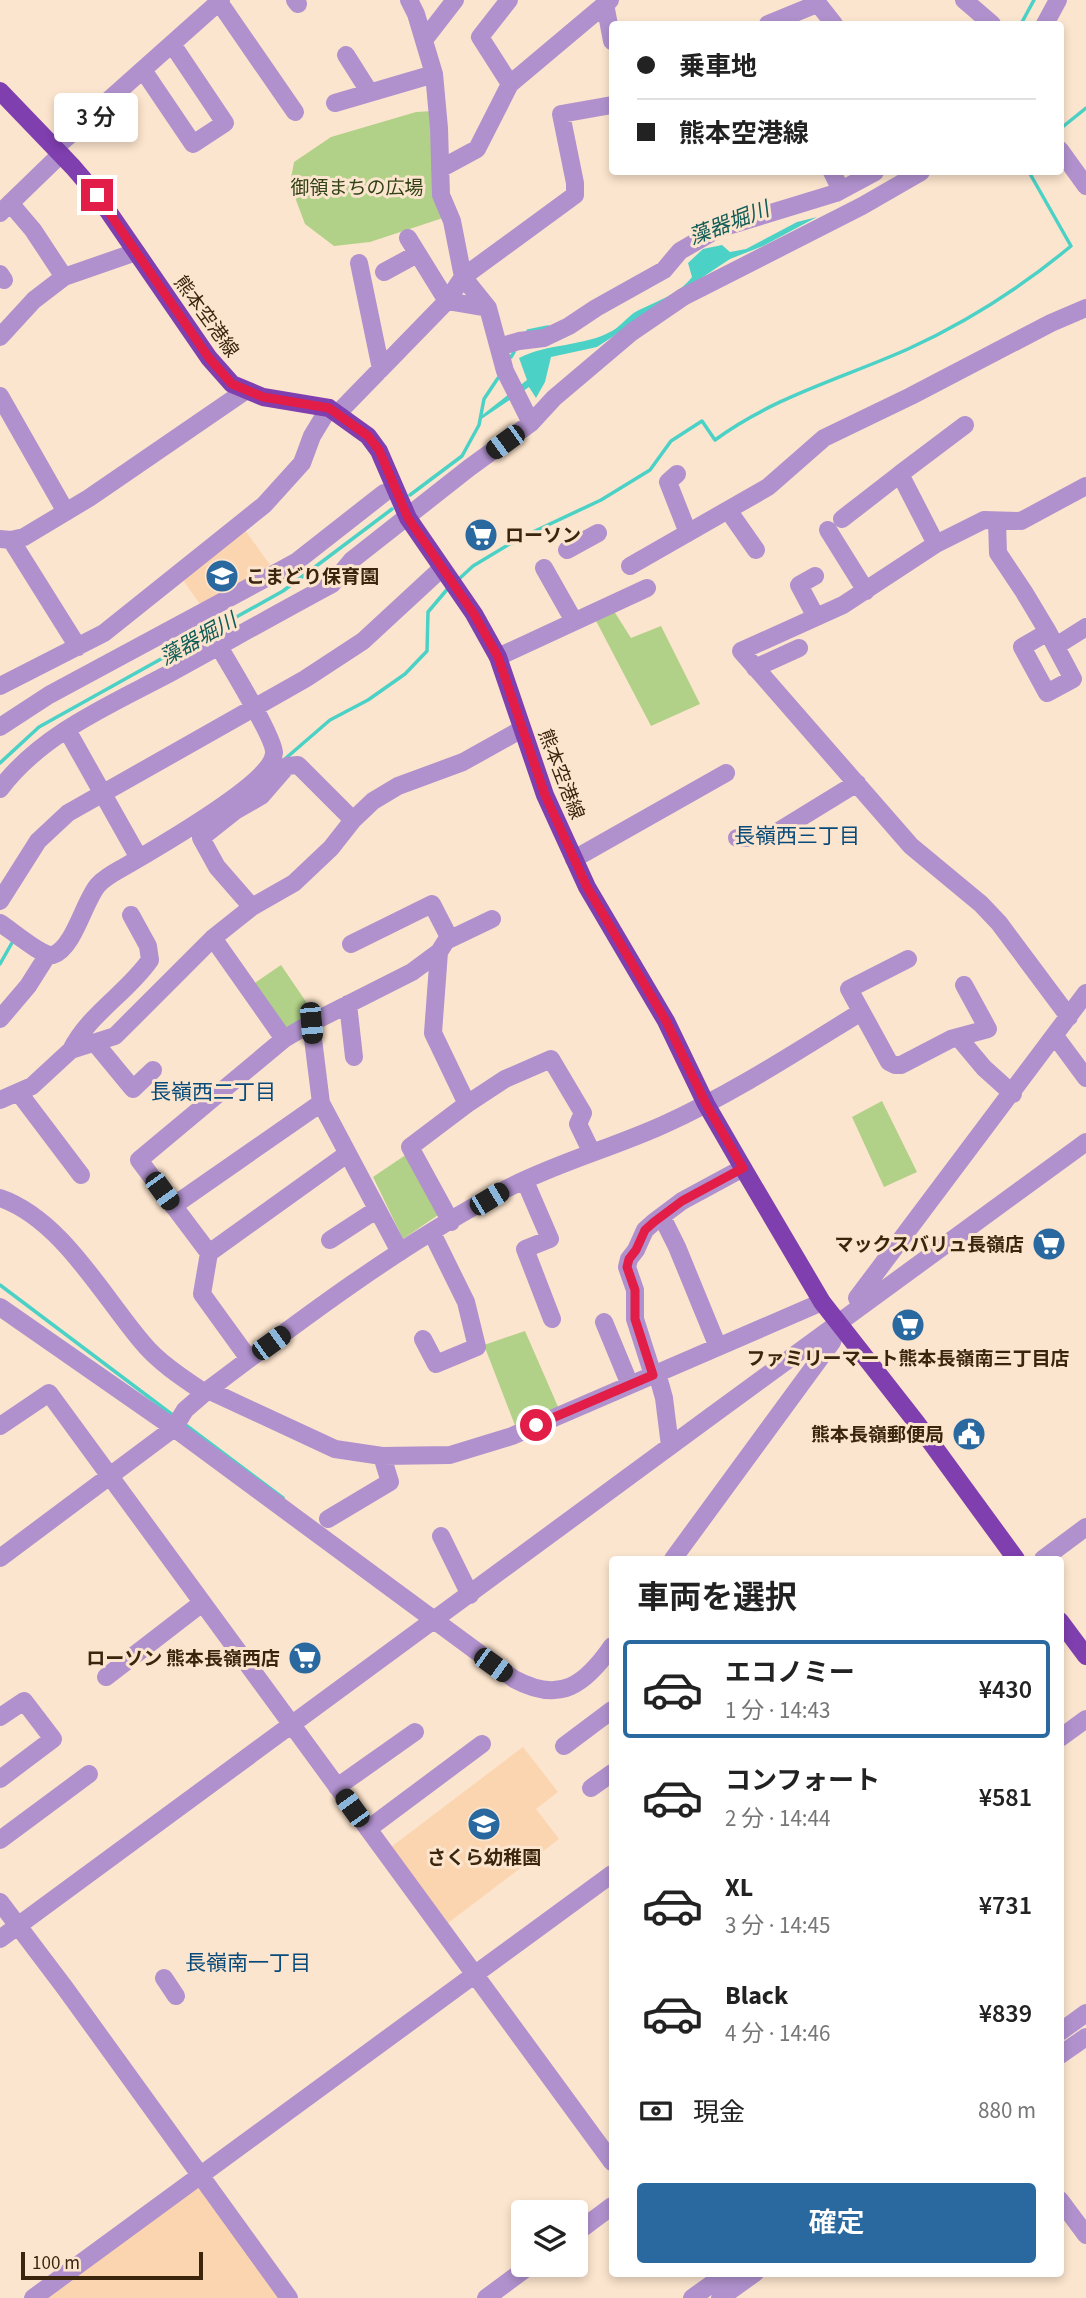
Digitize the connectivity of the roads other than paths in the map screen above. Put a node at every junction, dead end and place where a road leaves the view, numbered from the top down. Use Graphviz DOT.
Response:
graph roads {
  1 [pos="409,0"];
  2 [pos="455,0"];
  3 [pos="509,0"];
  4 [pos="1058,0"];
  5 [pos="220,1"];
  6 [pos="608,2"];
  7 [pos="816,2"];
  8 [pos="969,3"];
  9 [pos="610,21"];
  10 [pos="775,21"];
  11 [pos="832,21"];
  12 [pos="989,21"];
  13 [pos="1047,21"];
  14 [pos="424,40"];
  15 [pos="172,44"];
  16 [pos="344,55"];
  17 [pos="143,70"];
  18 [pos="434,74"];
  19 [pos="510,84"];
  20 [pos="0,91"];
  21 [pos="370,93"];
  22 [pos="335,103"];
  23 [pos="609,106"];
  24 [pos="295,112"];
  25 [pos="58,151"];
  26 [pos="1064,156"];
  27 [pos="440,169"];
  28 [pos="834,175"];
  29 [pos="869,175"];
  30 [pos="916,175"];
  31 [pos="1086,186"];
  32 [pos="841,190"];
  33 [pos="5,208"];
  34 [pos="136,252"];
  35 [pos="359,263"];
  36 [pos="384,272"];
  37 [pos="64,277"];
  38 [pos="463,277"];
  39 [pos="447,301"];
  40 [pos="488,308"];
  41 [pos="1086,308"];
  42 [pos="0,337"];
  43 [pos="499,347"];
  44 [pos="381,369"];
  45 [pos="245,391"];
  46 [pos="0,397"];
  47 [pos="333,410"];
  48 [pos="531,423"];
  49 [pos="965,425"];
  50 [pos="677,474"];
  51 [pos="900,474"];
  52 [pos="1086,486"];
  53 [pos="384,494"];
  54 [pos="728,510"];
  55 [pos="66,512"];
  56 [pos="408,518"];
  57 [pos="997,521"];
  58 [pos="598,533"];
  59 [pos="688,533"];
  60 [pos="5,540"];
  61 [pos="936,544"];
  62 [pos="567,550"];
  63 [pos="756,550"];
  64 [pos="630,566"];
  65 [pos="544,568"];
  66 [pos="815,576"];
  67 [pos="450,579"];
  68 [pos="646,588"];
  69 [pos="866,591"];
  70 [pos="816,617"];
  71 [pos="574,621"];
  72 [pos="1086,627"];
  73 [pos="218,645"];
  74 [pos="78,647"];
  75 [pos="799,648"];
  76 [pos="498,657"];
  77 [pos="755,668"];
  78 [pos="0,686"];
  79 [pos="254,707"];
  80 [pos="0,727"];
  81 [pos="522,729"];
  82 [pos="67,730"];
  83 [pos="726,773"];
  84 [pos="857,783"];
  85 [pos="0,789"];
  86 [pos="104,792"];
  87 [pos="353,820"];
  88 [pos="737,838"];
  89 [pos="139,858"];
  90 [pos="574,859"];
  91 [pos="0,901"];
  92 [pos="252,907"];
  93 [pos="131,915"];
  94 [pos="492,919"];
  95 [pos="0,923"];
  96 [pos="213,938"];
  97 [pos="351,944"];
  98 [pos="444,945"];
  99 [pos="47,956"];
  100 [pos="908,959"];
  101 [pos="964,985"];
  102 [pos="1086,993"];
  103 [pos="348,1004"];
  104 [pos="861,1012"];
  105 [pos="1066,1012"];
  106 [pos="0,1019"];
  107 [pos="311,1023"];
  108 [pos="1055,1035"];
  109 [pos="958,1037"];
  110 [pos="284,1039"];
  111 [pos="95,1043"];
  112 [pos="71,1050"];
  113 [pos="354,1057"];
  114 [pos="153,1070"];
  115 [pos="1086,1078"];
  116 [pos="7,1093"];
  117 [pos="1013,1094"];
  118 [pos="321,1103"];
  119 [pos="467,1104"];
  120 [pos="706,1104"];
  121 [pos="1086,1142"];
  122 [pos="592,1153"];
  123 [pos="347,1154"];
  124 [pos="743,1168"];
  125 [pos="81,1175"];
  126 [pos="525,1181"];
  127 [pos="0,1198"];
  128 [pos="173,1206"];
  129 [pos="376,1210"];
  130 [pos="662,1217"];
  131 [pos="451,1222"];
  132 [pos="432,1233"];
  133 [pos="330,1240"];
  134 [pos="400,1252"];
  135 [pos="209,1253"];
  136 [pos="822,1302"];
  137 [pos="0,1307"];
  138 [pos="552,1319"];
  139 [pos="604,1322"];
  140 [pos="836,1322"];
  141 [pos="423,1339"];
  142 [pos="718,1347"];
  143 [pos="249,1359"];
  144 [pos="655,1374"];
  145 [pos="630,1385"];
  146 [pos="206,1391"];
  147 [pos="0,1426"];
  148 [pos="174,1428"];
  149 [pos="670,1446"];
  150 [pos="382,1456"];
  151 [pos="110,1477"];
  152 [pos="328,1519"];
  153 [pos="1086,1527"];
  154 [pos="441,1536"];
  155 [pos="675,1556"];
  156 [pos="1014,1556"];
  157 [pos="1047,1556"];
  158 [pos="0,1558"];
  159 [pos="470,1595"];
  160 [pos="202,1603"];
  161 [pos="433,1621"];
  162 [pos="1064,1626"];
  163 [pos="609,1650"];
  164 [pos="1084,1650"];
  165 [pos="106,1677"];
  166 [pos="609,1712"];
  167 [pos="0,1717"];
  168 [pos="1086,1719"];
  169 [pos="291,1725"];
  170 [pos="415,1732"];
  171 [pos="1064,1735"];
  172 [pos="482,1745"];
  173 [pos="564,1746"];
  174 [pos="89,1774"];
  175 [pos="609,1775"];
  176 [pos="0,1779"];
  177 [pos="337,1787"];
  178 [pos="592,1788"];
  179 [pos="368,1829"];
  180 [pos="0,1840"];
  181 [pos="609,1876"];
  182 [pos="0,1902"];
  183 [pos="18,1926"];
  184 [pos="0,1939"];
  185 [pos="476,1975"];
  186 [pos="164,1978"];
  187 [pos="177,1996"];
  188 [pos="1086,2013"];
  189 [pos="1064,2029"];
  190 [pos="1086,2037"];
  191 [pos="1064,2052"];
  192 [pos="609,2158"];
  193 [pos="200,2176"];
  194 [pos="1064,2205"];
  195 [pos="609,2208"];
  196 [pos="588,2224"];
  197 [pos="1086,2235"];
  198 [pos="514,2277"];
  199 [pos="724,2277"];
  200 [pos="747,2277"];
  201 [pos="708,2296"];
  202 [pos="33,2298"];
  203 [pos="289,2298"];
  204 [pos="486,2298"];
  1 -- 14 [label="street"];
  2 -- 14 [label="street"];
  3 -- 19 [label="street"];
  4 -- 13 [label="street"];
  5 -- 15 [label="street"];
  5 -- 24 [label="street"];
  6 -- 9 [label="street"];
  6 -- 19 [label="street"];
  7 -- 10 [label="street"];
  7 -- 11 [label="street"];
  8 -- 12 [label="street"];
  14 -- 18 [label="street"];
  15 -- 17 [label="street"];
  15 -- 17 [label="street"];
  16 -- 21 [label="street"];
  17 -- 25 [label="street"];
  18 -- 21 [label="street"];
  18 -- 27 [label="street"];
  19 -- 27 [label="street"];
  20 -- 25 [label="main road, 熊本空港線"];
  21 -- 22 [label="street"];
  23 -- 38 [label="street"];
  25 -- 33 [label="street"];
  25 -- 34 [label="main road, 熊本空港線"];
  26 -- 31 [label="street"];
  27 -- 38 [label="street"];
  28 -- 32 [label="street"];
  29 -- 32 [label="street"];
  30 -- 48 [label="street"];
  32 -- 43 [label="street"];
  33 -- 37 [label="street"];
  34 -- 37 [label="street"];
  34 -- 45 [label="main road, 熊本空港線"];
  35 -- 44 [label="street"];
  36 -- 39 [label="street"];
  37 -- 42 [label="street"];
  38 -- 39 [label="street"];
  38 -- 40 [label="street"];
  39 -- 40 [label="street"];
  39 -- 44 [label="street"];
  40 -- 43 [label="street"];
  41 -- 54 [label="street"];
  43 -- 48 [label="street"];
  44 -- 47 [label="street"];
  45 -- 47 [label="main road, 熊本空港線"];
  45 -- 55 [label="street"];
  46 -- 55 [label="street"];
  47 -- 56 [label="main road, 熊本空港線"];
  47 -- 74 [label="street"];
  48 -- 56 [label="street"];
  49 -- 51 [label="street"];
  50 -- 59 [label="street"];
  51 -- 61 [label="street"];
  51 -- 69 [label="street"];
  52 -- 57 [label="street"];
  53 -- 80 [label="street"];
  54 -- 59 [label="street"];
  54 -- 63 [label="street"];
  55 -- 60 [label="street"];
  56 -- 67 [label="main road, 熊本空港線"];
  56 -- 73 [label="street"];
  57 -- 61 [label="street"];
  57 -- 72 [label="street"];
  58 -- 62 [label="street"];
  59 -- 64 [label="street"];
  60 -- 74 [label="street"];
  61 -- 69 [label="street"];
  65 -- 71 [label="street"];
  66 -- 70 [label="street"];
  67 -- 76 [label="main road, 熊本空港線"];
  67 -- 79 [label="street"];
  68 -- 71 [label="street"];
  69 -- 70 [label="street"];
  70 -- 77 [label="street"];
  71 -- 76 [label="street"];
  73 -- 79 [label="street"];
  73 -- 82 [label="street"];
  74 -- 78 [label="street"];
  75 -- 77 [label="street"];
  76 -- 81 [label="main road, 熊本空港線"];
  77 -- 84 [label="street"];
  79 -- 86 [label="street"];
  79 -- 89 [label="street"];
  81 -- 87 [label="street"];
  81 -- 90 [label="main road, 熊本空港線"];
  82 -- 85 [label="street"];
  82 -- 86 [label="street"];
  83 -- 90 [label="street"];
  84 -- 88 [label="street"];
  84 -- 105 [label="street"];
  86 -- 89 [label="street"];
  86 -- 91 [label="street"];
  87 -- 92 [label="street"];
  87 -- 92 [label="street"];
  89 -- 99 [label="street"];
  90 -- 120 [label="main road, 熊本空港線"];
  92 -- 96 [label="street"];
  93 -- 112 [label="street"];
  94 -- 98 [label="street"];
  95 -- 99 [label="street"];
  96 -- 110 [label="street"];
  96 -- 111 [label="street"];
  97 -- 98 [label="street"];
  98 -- 103 [label="street"];
  98 -- 119 [label="street"];
  99 -- 106 [label="street"];
  100 -- 104 [label="street"];
  101 -- 109 [label="street"];
  102 -- 105 [label="street"];
  103 -- 107 [label="street"];
  103 -- 113 [label="street"];
  104 -- 109 [label="street"];
  104 -- 120 [label="street"];
  105 -- 108 [label="street"];
  107 -- 110 [label="street"];
  107 -- 118 [label="street"];
  108 -- 115 [label="street"];
  108 -- 117 [label="street"];
  109 -- 117 [label="street"];
  110 -- 128 [label="street"];
  111 -- 112 [label="street"];
  111 -- 114 [label="street"];
  112 -- 116 [label="street"];
  116 -- 125 [label="street"];
  117 -- 140 [label="street"];
  118 -- 123 [label="street"];
  118 -- 128 [label="street"];
  119 -- 122 [label="street"];
  119 -- 131 [label="street"];
  120 -- 122 [label="street"];
  120 -- 124 [label="main road, 熊本空港線"];
  121 -- 140 [label="street"];
  122 -- 126 [label="street"];
  123 -- 129 [label="street"];
  123 -- 135 [label="street"];
  124 -- 130 [label="street"];
  124 -- 136 [label="main road, 熊本空港線"];
  126 -- 131 [label="street"];
  126 -- 138 [label="street"];
  127 -- 146 [label="street"];
  128 -- 135 [label="street"];
  129 -- 133 [label="street"];
  129 -- 134 [label="street"];
  130 -- 142 [label="street"];
  130 -- 144 [label="street"];
  131 -- 132 [label="street"];
  132 -- 134 [label="street"];
  132 -- 141 [label="street"];
  134 -- 143 [label="street"];
  135 -- 143 [label="street"];
  136 -- 140 [label="main road, 熊本空港線"];
  136 -- 142 [label="street"];
  137 -- 148 [label="street"];
  139 -- 145 [label="street"];
  140 -- 149 [label="street"];
  140 -- 155 [label="street"];
  140 -- 156 [label="main road, 熊本空港線"];
  142 -- 144 [label="street"];
  143 -- 146 [label="street"];
  144 -- 145 [label="street"];
  144 -- 149 [label="street"];
  145 -- 150 [label="street"];
  146 -- 148 [label="street"];
  146 -- 150 [label="street"];
  147 -- 151 [label="street"];
  148 -- 151 [label="street"];
  148 -- 161 [label="street"];
  149 -- 159 [label="street"];
  150 -- 152 [label="street"];
  151 -- 158 [label="street"];
  151 -- 160 [label="street"];
  153 -- 157 [label="street"];
  154 -- 159 [label="street"];
  159 -- 161 [label="street"];
  160 -- 165 [label="street"];
  160 -- 169 [label="street"];
  161 -- 163 [label="street"];
  161 -- 169 [label="street"];
  162 -- 164 [label="main road"];
  166 -- 173 [label="street"];
  167 -- 176 [label="street"];
  168 -- 171 [label="street"];
  169 -- 177 [label="street"];
  169 -- 183 [label="street"];
  170 -- 177 [label="street"];
  172 -- 179 [label="street"];
  174 -- 180 [label="street"];
  175 -- 178 [label="street"];
  177 -- 179 [label="street"];
  179 -- 185 [label="street"];
  181 -- 185 [label="street"];
  182 -- 183 [label="street"];
  183 -- 184 [label="street"];
  183 -- 193 [label="street"];
  185 -- 192 [label="street"];
  185 -- 193 [label="street"];
  186 -- 187 [label="street"];
  188 -- 189 [label="street"];
  190 -- 191 [label="street"];
  193 -- 202 [label="street"];
  193 -- 203 [label="street"];
  194 -- 197 [label="street"];
  195 -- 196 [label="street"];
  198 -- 204 [label="street"];
  199 -- 201 [label="street"];
  200 -- 201 [label="street"];
}
